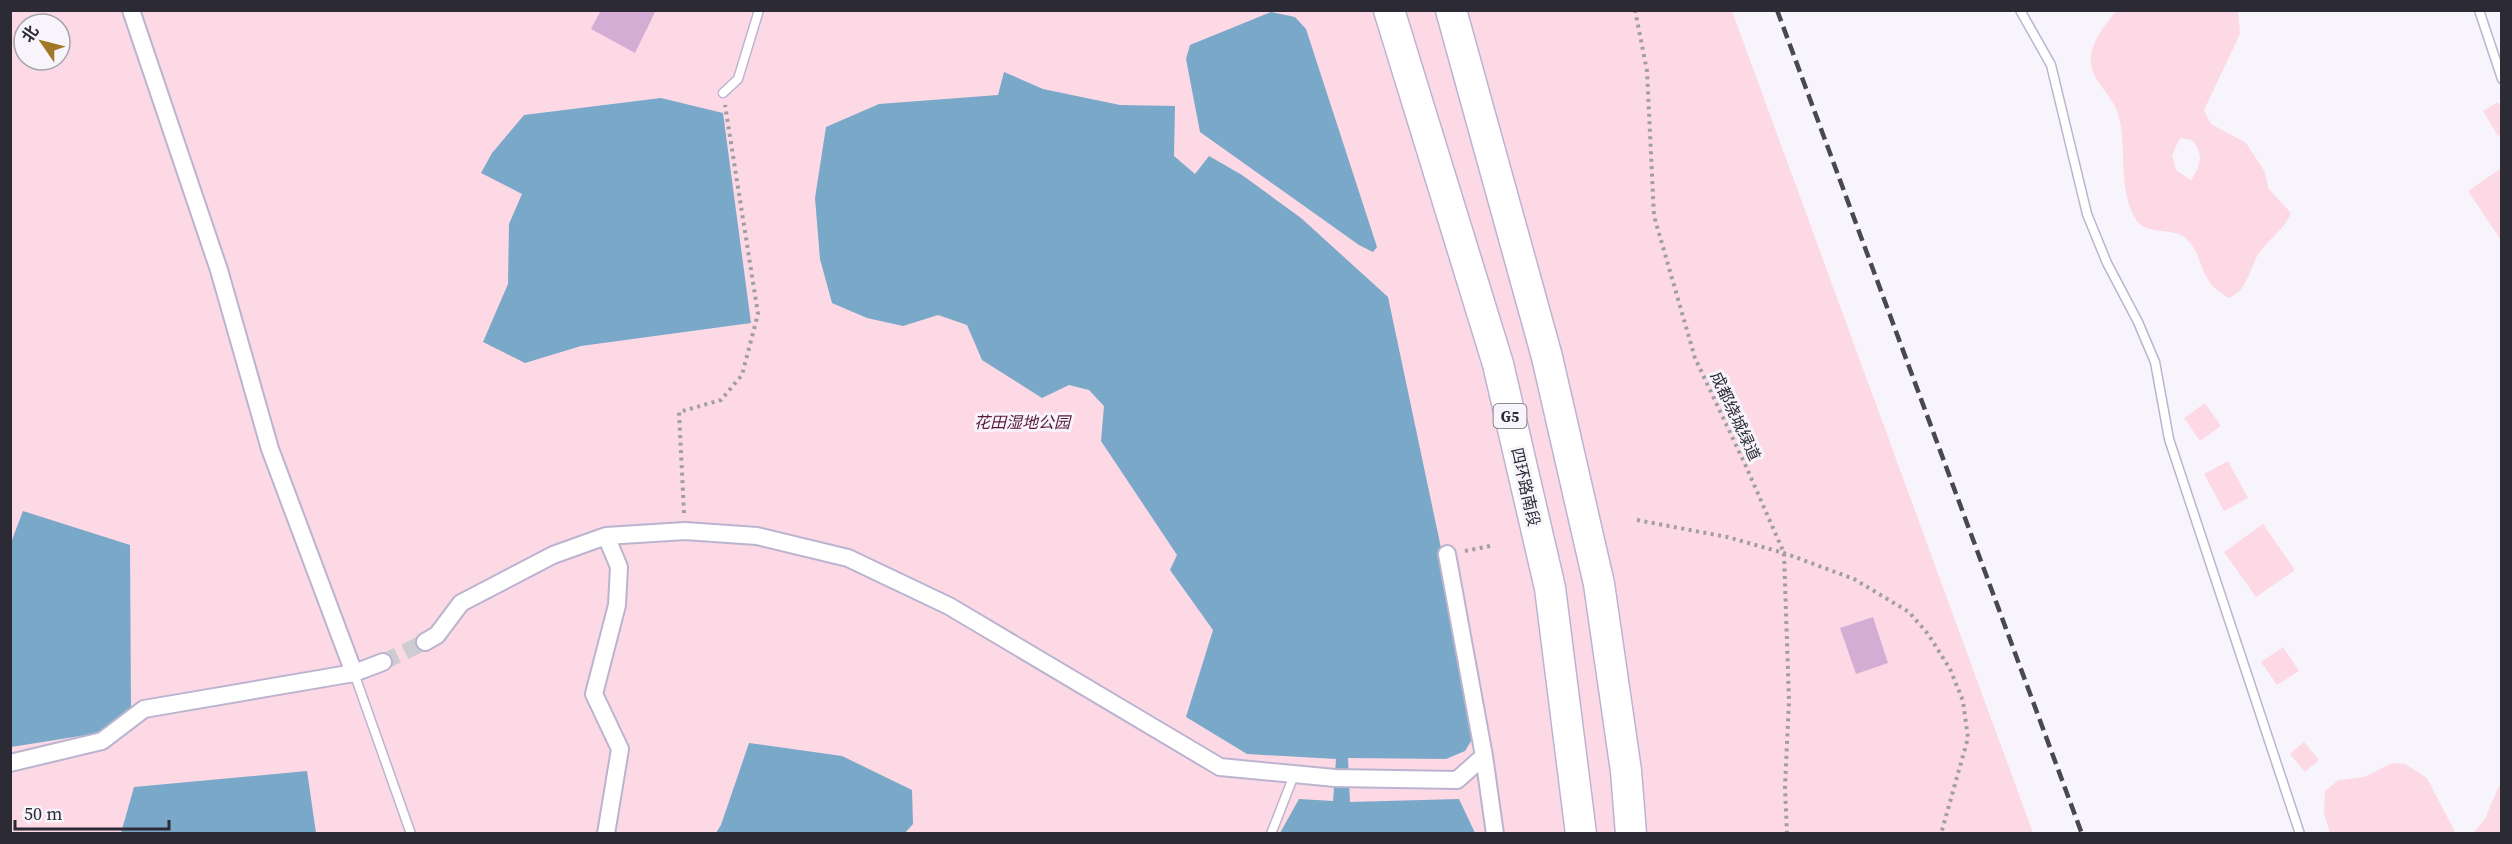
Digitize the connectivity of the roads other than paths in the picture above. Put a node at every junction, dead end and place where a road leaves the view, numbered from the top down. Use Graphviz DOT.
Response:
graph roads {
  1 [pos="131,10"];
  2 [pos="759,10"];
  3 [pos="1389,10"];
  4 [pos="1451,10"];
  5 [pos="2020,10"];
  6 [pos="2479,10"];
  7 [pos="2502,79"];
  8 [pos="723,93"];
  9 [pos="606,536"];
  10 [pos="1447,554"];
  11 [pos="425,642"];
  12 [pos="383,662"];
  13 [pos="354,673"];
  14 [pos="1484,756"];
  15 [pos="10,763"];
  16 [pos="1626,771"];
  17 [pos="1294,775"];
  18 [pos="411,834"];
  19 [pos="606,834"];
  20 [pos="1271,834"];
  21 [pos="1495,834"];
  22 [pos="1579,834"];
  23 [pos="1631,834"];
  24 [pos="1640,834"];
  25 [pos="2300,834"];
  1 -- 13 [label="street"];
  2 -- 8 [label="lane"];
  3 -- 22 [label="highway, 四环路南段 / G5"];
  4 -- 16 [label="highway"];
  5 -- 25 [label="lane"];
  6 -- 7 [label="lane"];
  9 -- 11 [label="street"];
  9 -- 17 [label="street"];
  9 -- 19 [label="street"];
  10 -- 14 [label="street"];
  12 -- 13 [label="street"];
  13 -- 15 [label="street"];
  13 -- 18 [label="lane"];
  14 -- 17 [label="street"];
  14 -- 21 [label="street"];
  16 -- 23 [label="highway"];
  16 -- 24 [label="highway"];
  17 -- 20 [label="lane"];
}
